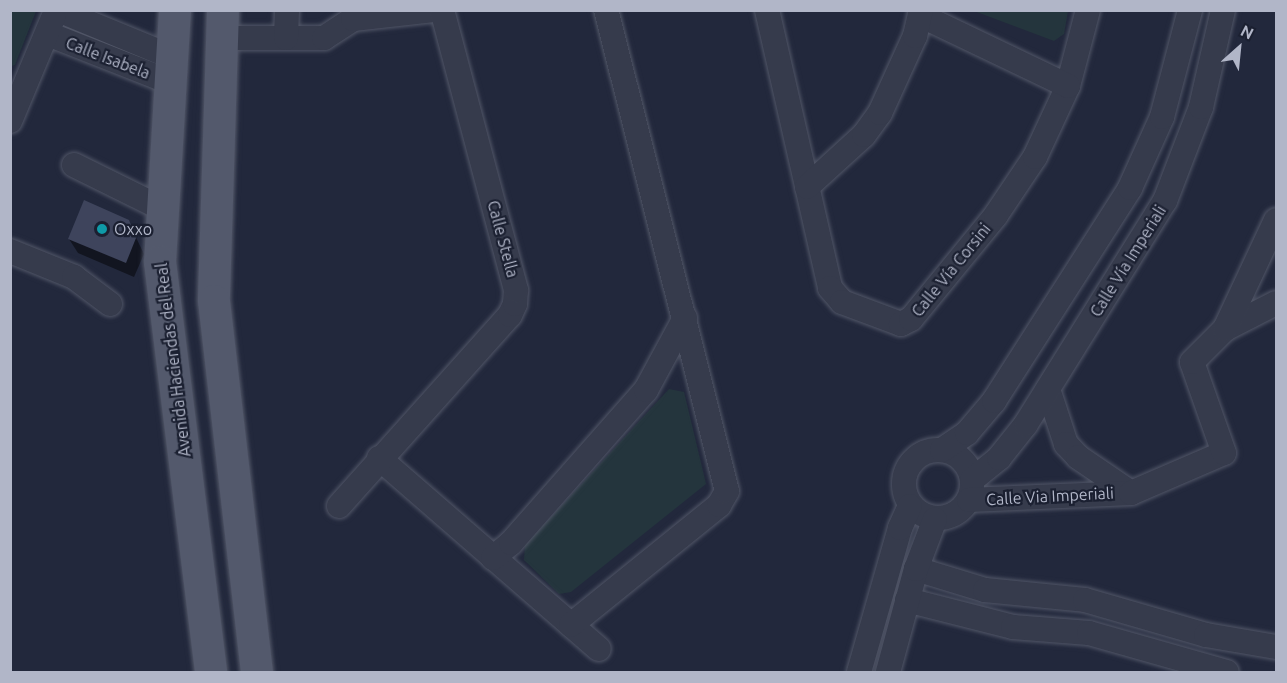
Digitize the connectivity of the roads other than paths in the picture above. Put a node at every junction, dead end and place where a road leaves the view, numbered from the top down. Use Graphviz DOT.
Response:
graph roads {
  1 [pos="57,10"];
  2 [pos="175,10"];
  3 [pos="286,10"];
  4 [pos="434,10"];
  5 [pos="442,10"];
  6 [pos="606,10"];
  7 [pos="767,10"];
  8 [pos="1088,10"];
  9 [pos="1190,10"];
  10 [pos="1223,10"];
  11 [pos="922,13"];
  12 [pos="351,14"];
  13 [pos="223,24"];
  14 [pos="48,34"];
  15 [pos="286,38"];
  16 [pos="124,53"];
  17 [pos="171,69"];
  18 [pos="1068,86"];
  19 [pos="16,95"];
  20 [pos="10,121"];
  21 [pos="74,165"];
  22 [pos="807,187"];
  23 [pos="162,208"];
  24 [pos="1276,220"];
  25 [pos="10,250"];
  26 [pos="1276,303"];
  27 [pos="110,304"];
  28 [pos="685,318"];
  29 [pos="1225,329"];
  30 [pos="1048,389"];
  31 [pos="942,450"];
  32 [pos="379,458"];
  33 [pos="230,460"];
  34 [pos="185,465"];
  35 [pos="971,490"];
  36 [pos="1131,493"];
  37 [pos="339,506"];
  38 [pos="910,506"];
  39 [pos="936,519"];
  40 [pos="493,558"];
  41 [pos="916,569"];
  42 [pos="907,600"];
  43 [pos="571,625"];
  44 [pos="1206,635"];
  45 [pos="1276,647"];
  46 [pos="599,649"];
  47 [pos="1216,670"];
  48 [pos="211,672"];
  49 [pos="257,672"];
  50 [pos="859,672"];
  51 [pos="888,672"];
  1 -- 14 [label="street"];
  1 -- 16 [label="street, Calle Isabela"];
  2 -- 17 [label="main road, Avenida Haciendas del Real"];
  3 -- 15 [label="street"];
  4 -- 12 [label="street"];
  5 -- 32 [label="street, Calle Stella"];
  6 -- 28 [label="street"];
  7 -- 22 [label="street, Calle Vía Corsini"];
  8 -- 18 [label="street, Calle Vía Corsini"];
  9 -- 31 [label="street"];
  10 -- 30 [label="street, Calle Vía Imperiali"];
  11 -- 18 [label="street"];
  11 -- 22 [label="street"];
  12 -- 15 [label="street"];
  13 -- 15 [label="street"];
  13 -- 33 [label="main road"];
  14 -- 16 [label="street, Calle Isabela"];
  14 -- 19 [label="street"];
  16 -- 17 [label="street, Calle Isabela"];
  17 -- 23 [label="main road, Avenida Haciendas del Real"];
  18 -- 22 [label="street, Calle Vía Corsini"];
  19 -- 20 [label="street"];
  21 -- 23 [label="street"];
  23 -- 34 [label="main road, Avenida Haciendas del Real"];
  24 -- 29 [label="street"];
  25 -- 27 [label="street"];
  26 -- 29 [label="street"];
  28 -- 40 [label="street"];
  28 -- 43 [label="street"];
  29 -- 36 [label="street, Calle Via Imperiali"];
  30 -- 35 [label="street, Calle Vía Imperiali"];
  30 -- 36 [label="street, Calle Via Imperiali"];
  31 -- 35 [label="street"];
  31 -- 38 [label="street"];
  32 -- 37 [label="street, Calle Stella"];
  32 -- 40 [label="street"];
  33 -- 34 [label="main road"];
  33 -- 49 [label="main road"];
  34 -- 48 [label="main road, Avenida Haciendas del Real"];
  35 -- 36 [label="street, Calle Via Imperiali"];
  35 -- 39 [label="street, Calle Vía Imperiali"];
  38 -- 39 [label="street"];
  38 -- 50 [label="street"];
  39 -- 41 [label="street"];
  40 -- 43 [label="street"];
  41 -- 42 [label="street"];
  41 -- 44 [label="street"];
  42 -- 47 [label="street"];
  42 -- 51 [label="street"];
  43 -- 46 [label="street"];
  44 -- 45 [label="street"];
  44 -- 47 [label="street"];
}
